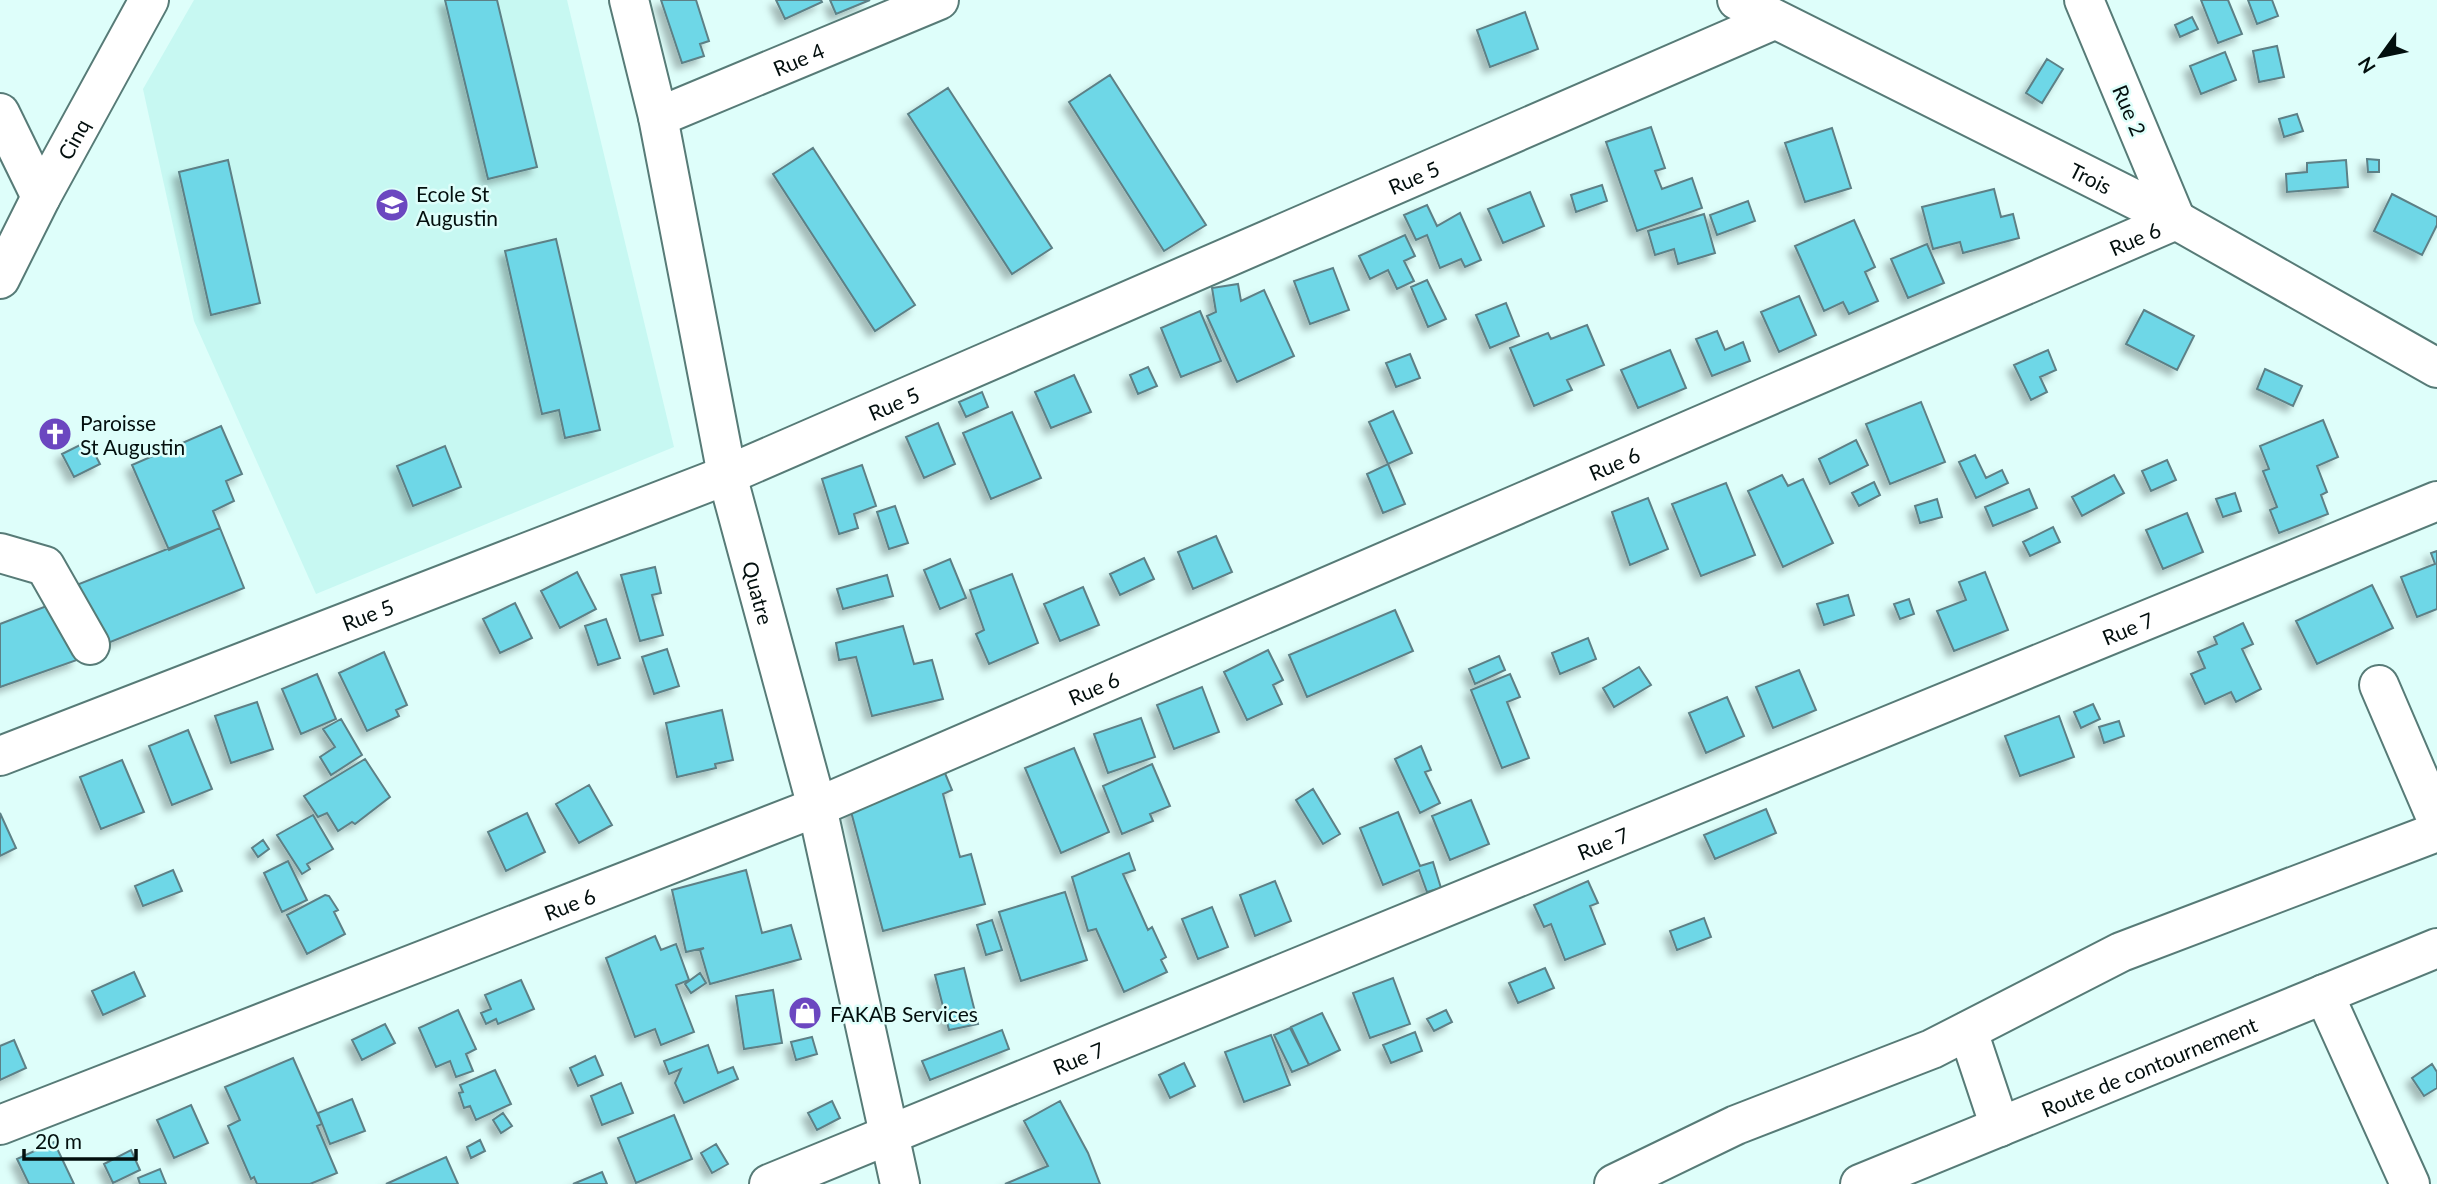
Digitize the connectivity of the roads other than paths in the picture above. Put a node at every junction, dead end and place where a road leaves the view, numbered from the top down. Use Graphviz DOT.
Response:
graph roads {
  1 [pos="149,0"];
  2 [pos="629,0"];
  3 [pos="939,0"];
  4 [pos="1737,0"];
  5 [pos="2084,0"];
  6 [pos="1774,20"];
  7 [pos="0,113"];
  8 [pos="658,117"];
  9 [pos="41,197"];
  10 [pos="2176,220"];
  11 [pos="0,279"];
  12 [pos="2437,368"];
  13 [pos="727,475"];
  14 [pos="2437,501"];
  15 [pos="0,553"];
  16 [pos="90,645"];
  17 [pos="2379,685"];
  18 [pos="0,756"];
  19 [pos="817,807"];
  20 [pos="2437,820"];
  21 [pos="2437,832"];
  22 [pos="2437,947"];
  23 [pos="2324,994"];
  24 [pos="1968,1031"];
  25 [pos="0,1125"];
  26 [pos="2000,1126"];
  27 [pos="889,1135"];
  28 [pos="1880,1180"];
  29 [pos="769,1184"];
  30 [pos="900,1184"];
  31 [pos="1614,1184"];
  32 [pos="2410,1184"];
  1 -- 9 [label="street, Cinq"];
  2 -- 8 [label="street, Quatre"];
  3 -- 8 [label="street, Rue 4"];
  4 -- 6 [label="street, Trois"];
  5 -- 10 [label="street, Rue 2"];
  6 -- 10 [label="street, Trois"];
  6 -- 13 [label="street, Rue 5"];
  7 -- 9 [label="street"];
  8 -- 13 [label="street, Quatre"];
  9 -- 11 [label="street, Cinq"];
  10 -- 12 [label="street, Trois"];
  10 -- 19 [label="street, Rue 6"];
  13 -- 18 [label="street, Rue 5"];
  13 -- 19 [label="street, Quatre"];
  14 -- 27 [label="street, Rue 7"];
  15 -- 16 [label="street"];
  17 -- 20 [label="street"];
  19 -- 25 [label="street, Rue 6"];
  19 -- 27 [label="street, Quatre"];
  21 -- 24 [label="street"];
  22 -- 23 [label="street, Route de contournement"];
  23 -- 26 [label="street, Route de contournement"];
  23 -- 32 [label="street"];
  24 -- 26 [label="street"];
  24 -- 31 [label="street"];
  26 -- 28 [label="street, Route de contournement"];
  27 -- 29 [label="street, Rue 7"];
  27 -- 30 [label="street, Quatre"];
}
